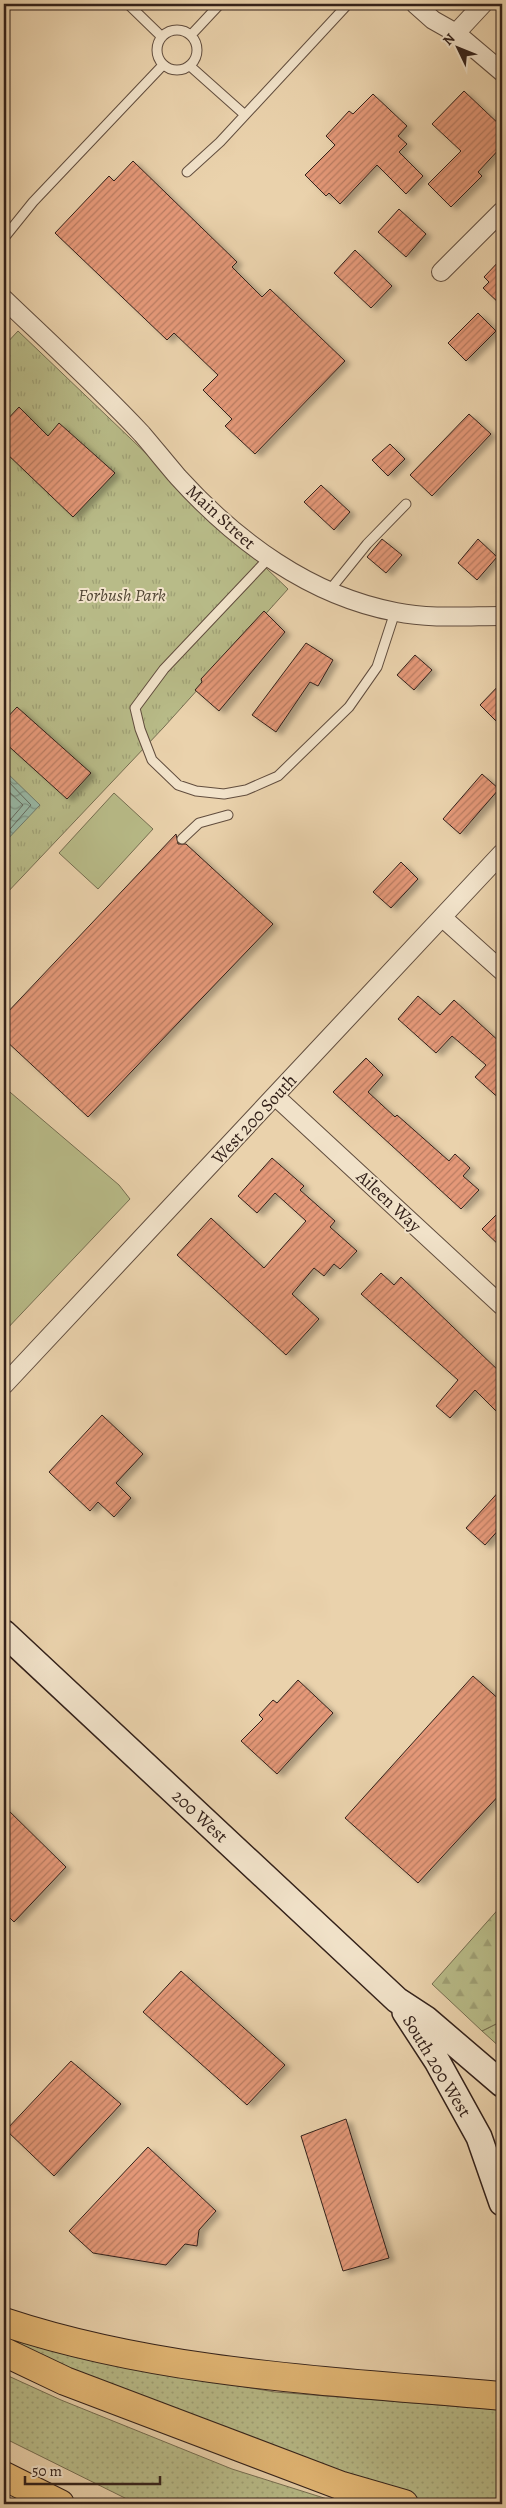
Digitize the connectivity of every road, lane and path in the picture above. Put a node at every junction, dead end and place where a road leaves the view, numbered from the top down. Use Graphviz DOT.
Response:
graph roads {
  1 [pos="128,4"];
  2 [pos="220,4"];
  3 [pos="415,4"];
  4 [pos="483,4"];
  5 [pos="343,5"];
  6 [pos="456,32"];
  7 [pos="191,35"];
  8 [pos="162,36"];
  9 [pos="163,65"];
  10 [pos="190,66"];
  11 [pos="502,72"];
  12 [pos="245,115"];
  13 [pos="187,172"];
  14 [pos="502,211"];
  15 [pos="4,238"];
  16 [pos="441,272"];
  17 [pos="4,299"];
  18 [pos="406,504"];
  19 [pos="268,559"];
  20 [pos="329,591"];
  21 [pos="395,612"];
  22 [pos="502,616"];
  23 [pos="228,815"];
  24 [pos="182,840"];
  25 [pos="502,853"];
  26 [pos="443,918"];
  27 [pos="502,972"];
  28 [pos="275,1096"];
  29 [pos="502,1306"];
  30 [pos="4,1385"];
  31 [pos="4,1633"];
  32 [pos="397,2000"];
  33 [pos="502,2084"];
  34 [pos="502,2203"];
  35 [pos="4,2322"];
  36 [pos="4,2352"];
  37 [pos="502,2396"];
  38 [pos="4,2476"];
  39 [pos="60,2504"];
  40 [pos="404,2504"];
  1 -- 8 [label="lane"];
  2 -- 7 [label="lane"];
  3 -- 6 [label="street"];
  4 -- 6 [label="street"];
  5 -- 12 [label="lane"];
  6 -- 11 [label="street"];
  7 -- 8 [label="lane"];
  7 -- 10 [label="lane"];
  8 -- 9 [label="lane"];
  9 -- 10 [label="lane"];
  9 -- 15 [label="lane"];
  10 -- 12 [label="lane"];
  12 -- 13 [label="lane"];
  14 -- 16 [label="street"];
  17 -- 19 [label="street, Main Street"];
  18 -- 20 [label="lane"];
  19 -- 20 [label="street, Main Street"];
  19 -- 21 [label="lane"];
  20 -- 21 [label="street, Main Street"];
  21 -- 22 [label="street, Main Street"];
  23 -- 24 [label="lane"];
  25 -- 26 [label="street, West 200 South"];
  26 -- 27 [label="street"];
  26 -- 28 [label="street, West 200 South"];
  28 -- 29 [label="street, Aileen Way"];
  28 -- 30 [label="street, West 200 South"];
  31 -- 32 [label="main road, 200 West"];
  32 -- 33 [label="main road, South 200 West"];
  32 -- 34 [label="main road, South 200 West"];
  35 -- 37 [label="highway"];
  36 -- 40 [label="highway"];
  38 -- 39 [label="highway"];
}
